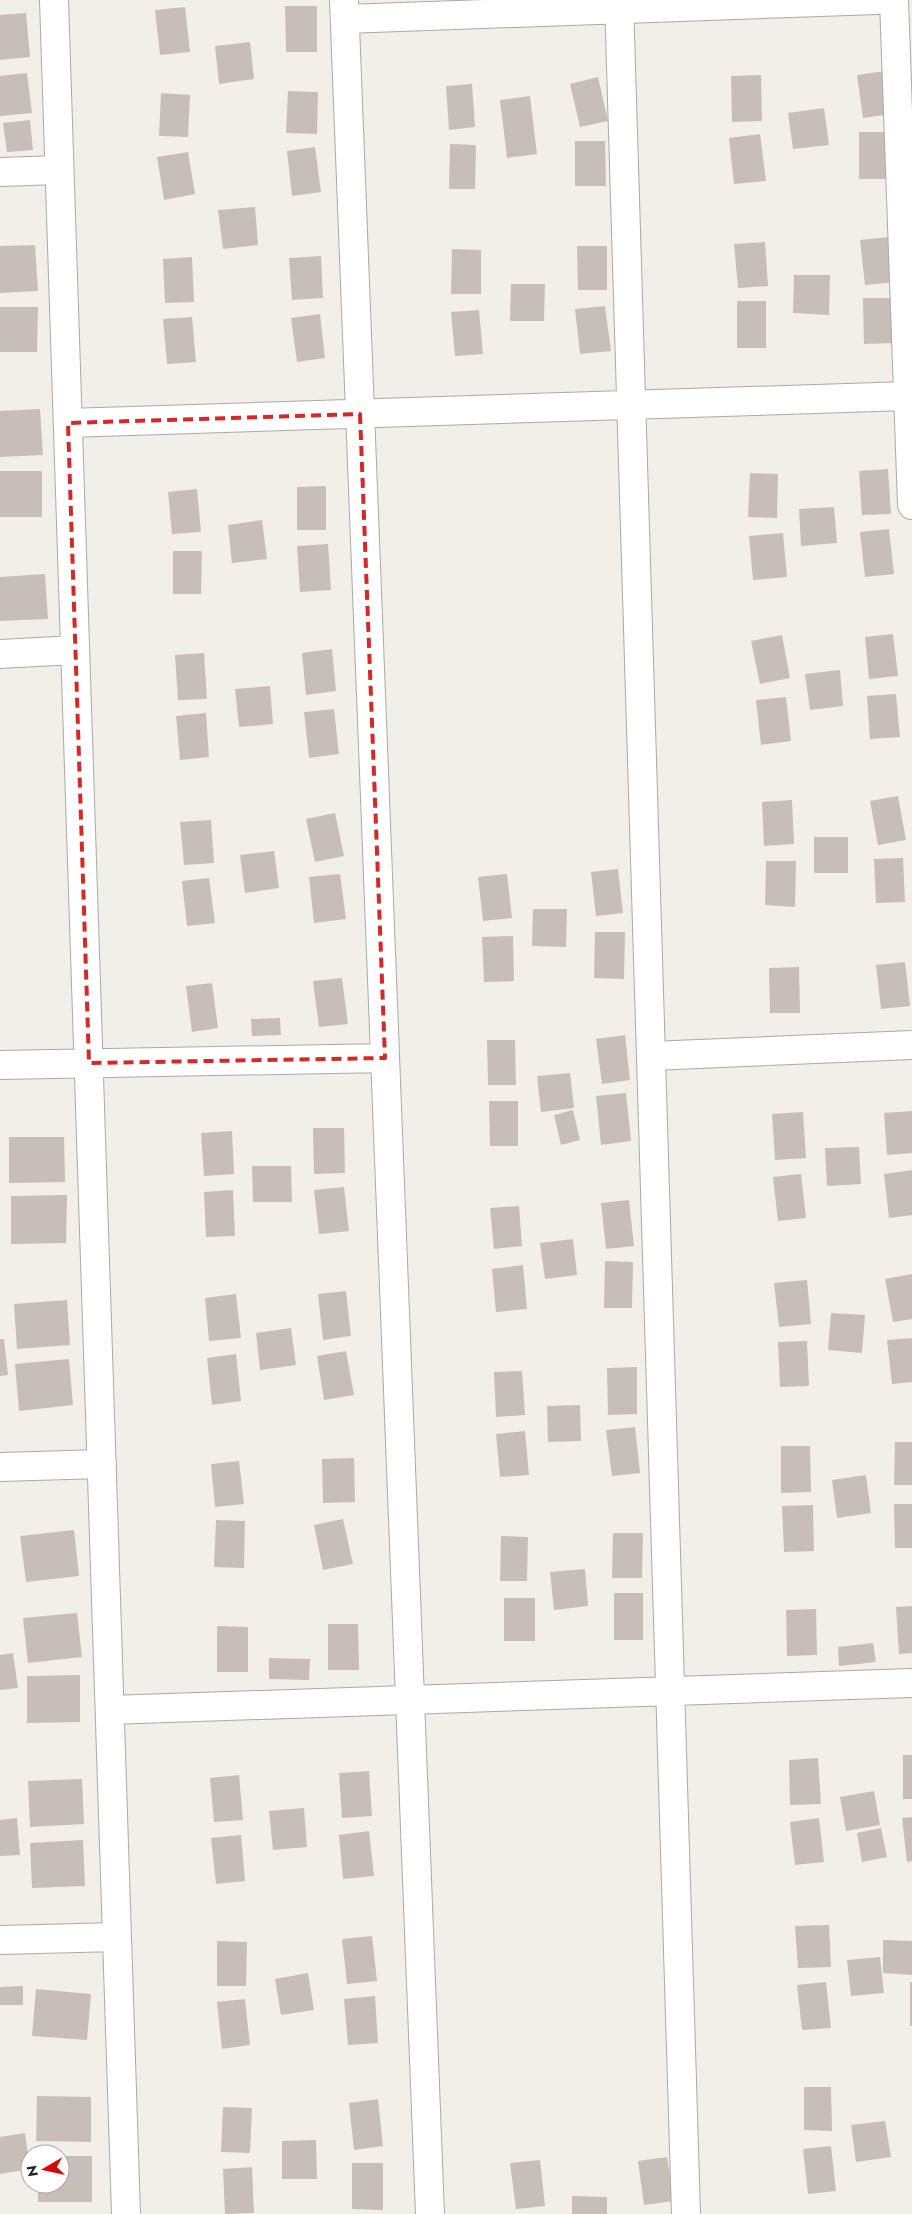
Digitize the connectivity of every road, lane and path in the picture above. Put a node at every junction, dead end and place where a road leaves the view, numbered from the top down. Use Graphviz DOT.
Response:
graph roads {
  1 [pos="54,0"];
  2 [pos="877,0"];
  3 [pos="894,0"];
  4 [pos="619,5"];
  5 [pos="344,9"];
  6 [pos="59,170"];
  7 [pos="0,172"];
  8 [pos="908,396"];
  9 [pos="632,405"];
  10 [pos="360,414"];
  11 [pos="68,423"];
  12 [pos="912,505"];
  13 [pos="75,650"];
  14 [pos="0,654"];
  15 [pos="912,1045"];
  16 [pos="651,1056"];
  17 [pos="385,1058"];
  18 [pos="89,1063"];
  19 [pos="0,1065"];
  20 [pos="102,1464"];
  21 [pos="0,1468"];
  22 [pos="912,1683"];
  23 [pos="671,1691"];
  24 [pos="410,1700"];
  25 [pos="110,1710"];
  26 [pos="117,1938"];
  27 [pos="0,1940"];
  28 [pos="126,2214"];
  29 [pos="430,2214"];
  30 [pos="686,2214"];
  1 -- 6 [label="street"];
  2 -- 4 [label="street"];
  3 -- 8 [label="street"];
  4 -- 5 [label="street"];
  4 -- 9 [label="street"];
  5 -- 10 [label="street"];
  6 -- 7 [label="street"];
  6 -- 11 [label="street"];
  8 -- 9 [label="street"];
  8 -- 12 [label="street"];
  9 -- 10 [label="street"];
  9 -- 16 [label="street"];
  10 -- 11 [label="street"];
  10 -- 17 [label="street"];
  11 -- 13 [label="street"];
  13 -- 14 [label="street"];
  13 -- 18 [label="street"];
  15 -- 16 [label="street"];
  16 -- 23 [label="street"];
  17 -- 18 [label="street"];
  17 -- 24 [label="street"];
  18 -- 19 [label="street"];
  18 -- 20 [label="street"];
  20 -- 21 [label="street"];
  20 -- 25 [label="street"];
  22 -- 23 [label="street"];
  23 -- 24 [label="street"];
  23 -- 30 [label="street"];
  24 -- 25 [label="street"];
  24 -- 29 [label="street"];
  25 -- 26 [label="street"];
  26 -- 27 [label="street"];
  26 -- 28 [label="street"];
}
